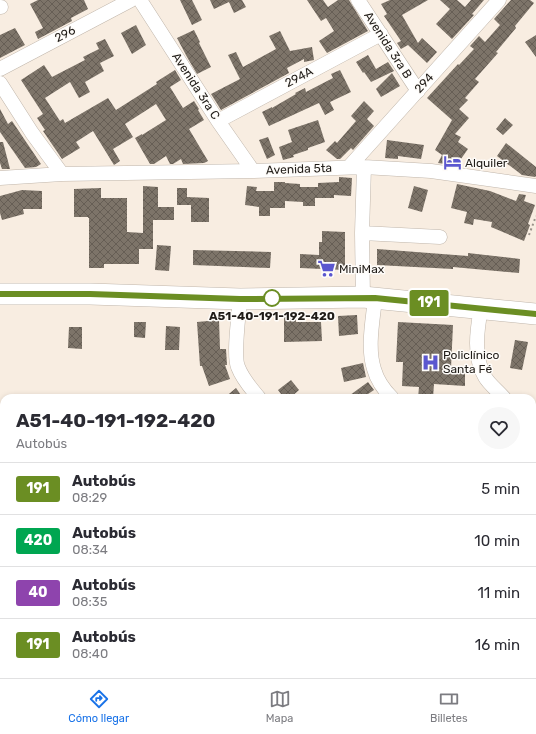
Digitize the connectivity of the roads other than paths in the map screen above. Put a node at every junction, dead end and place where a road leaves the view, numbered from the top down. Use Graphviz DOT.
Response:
graph roads {
  1 [pos="131,0"];
  2 [pos="140,0"];
  3 [pos="358,0"];
  4 [pos="499,0"];
  5 [pos="381,34"];
  6 [pos="0,69"];
  7 [pos="0,83"];
  8 [pos="418,91"];
  9 [pos="218,121"];
  10 [pos="364,167"];
  11 [pos="349,168"];
  12 [pos="253,171"];
  13 [pos="62,174"];
  14 [pos="0,178"];
  15 [pos="536,186"];
  16 [pos="362,233"];
  17 [pos="440,237"];
  18 [pos="0,294"];
  19 [pos="369,297"];
  20 [pos="240,299"];
  21 [pos="481,308"];
  22 [pos="536,314"];
  23 [pos="256,394"];
  24 [pos="388,394"];
  25 [pos="500,394"];
  1 -- 6 [label="street, 296"];
  2 -- 9 [label="street, Avenida 3ra C"];
  3 -- 5 [label="street, Avenida 3ra B"];
  4 -- 8 [label="street, 294"];
  5 -- 8 [label="street, Avenida 3ra B"];
  5 -- 9 [label="street, 294A"];
  7 -- 13 [label="street"];
  8 -- 11 [label="street, 294"];
  9 -- 12 [label="street, Avenida 3ra C"];
  10 -- 11 [label="street, Avenida 5ta"];
  10 -- 15 [label="street, Avenida 5ta"];
  10 -- 16 [label="street"];
  11 -- 12 [label="street, Avenida 5ta"];
  12 -- 13 [label="street, Avenida 5ta"];
  13 -- 14 [label="street, Avenida 5ta"];
  16 -- 17 [label="street"];
  16 -- 19 [label="street"];
  18 -- 20 [label="highway"];
  19 -- 20 [label="highway"];
  19 -- 21 [label="highway"];
  19 -- 24 [label="street"];
  20 -- 23 [label="street"];
  21 -- 22 [label="highway"];
  21 -- 25 [label="street"];
}
